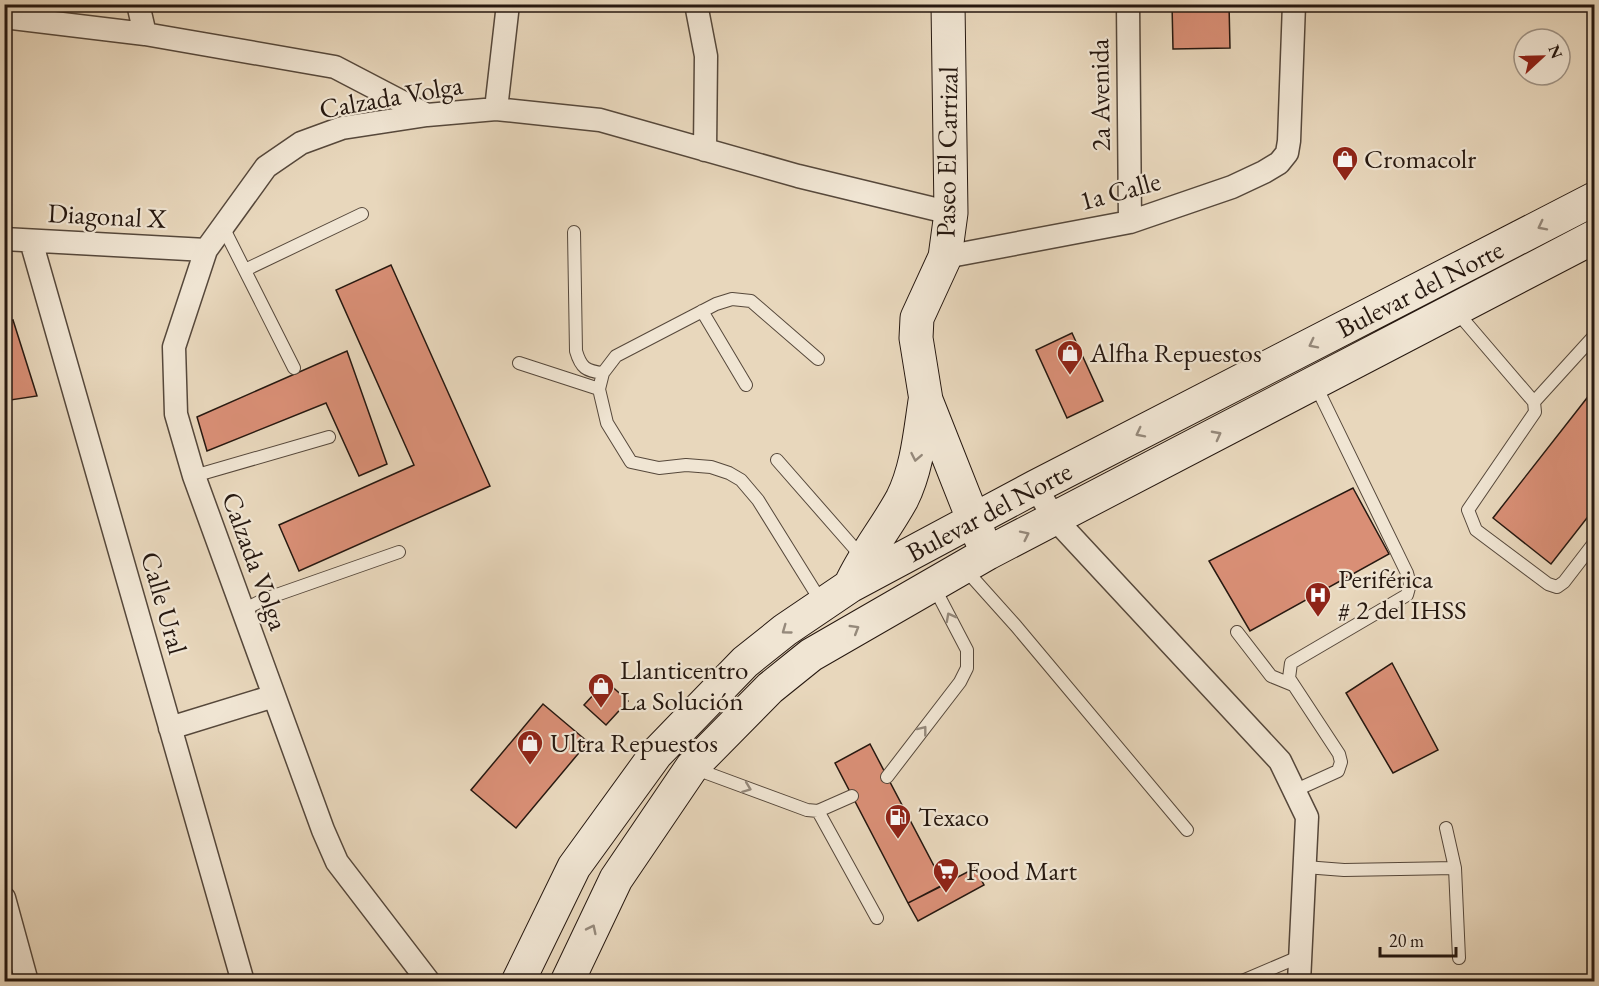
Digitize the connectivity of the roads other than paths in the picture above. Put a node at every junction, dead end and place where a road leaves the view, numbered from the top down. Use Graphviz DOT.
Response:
graph roads {
  1 [pos="138,4"];
  2 [pos="508,4"];
  3 [pos="696,4"];
  4 [pos="948,4"];
  5 [pos="1128,4"];
  6 [pos="1294,4"];
  7 [pos="4,17"];
  8 [pos="145,34"];
  9 [pos="496,109"];
  10 [pos="427,115"];
  11 [pos="705,150"];
  12 [pos="1594,199"];
  13 [pos="951,213"];
  14 [pos="362,214"];
  15 [pos="1130,222"];
  16 [pos="222,225"];
  17 [pos="574,232"];
  18 [pos="1594,237"];
  19 [pos="4,239"];
  20 [pos="31,241"];
  21 [pos="206,250"];
  22 [pos="945,257"];
  23 [pos="245,270"];
  24 [pos="1456,310"];
  25 [pos="702,311"];
  26 [pos="1594,336"];
  27 [pos="818,359"];
  28 [pos="519,363"];
  29 [pos="294,368"];
  30 [pos="603,373"];
  31 [pos="1316,384"];
  32 [pos="746,386"];
  33 [pos="599,389"];
  34 [pos="926,399"];
  35 [pos="1534,402"];
  36 [pos="329,437"];
  37 [pos="777,460"];
  38 [pos="194,476"];
  39 [pos="1035,487"];
  40 [pos="972,520"];
  41 [pos="1056,520"];
  42 [pos="1594,543"];
  43 [pos="399,552"];
  44 [pos="976,561"];
  45 [pos="856,572"];
  46 [pos="932,585"];
  47 [pos="823,604"];
  48 [pos="243,610"];
  49 [pos="1237,632"];
  50 [pos="1293,685"];
  51 [pos="274,696"];
  52 [pos="170,728"];
  53 [pos="692,767"];
  54 [pos="887,777"];
  55 [pos="1296,790"];
  56 [pos="852,796"];
  57 [pos="818,811"];
  58 [pos="1446,828"];
  59 [pos="1187,830"];
  60 [pos="1305,867"];
  61 [pos="1455,868"];
  62 [pos="4,898"];
  63 [pos="877,918"];
  64 [pos="9,923"];
  65 [pos="1301,956"];
  66 [pos="1460,958"];
  67 [pos="27,981"];
  68 [pos="243,981"];
  69 [pos="429,981"];
  70 [pos="518,981"];
  71 [pos="567,981"];
  72 [pos="1240,981"];
  73 [pos="1299,981"];
  1 -- 8 [label="street"];
  2 -- 9 [label="street"];
  3 -- 11 [label="street"];
  4 -- 13 [label="main road, Paseo El Carrizal"];
  5 -- 15 [label="street, 2a Avenida"];
  6 -- 15 [label="street, 1a Calle"];
  7 -- 8 [label="street"];
  8 -- 10 [label="street"];
  9 -- 10 [label="street, Calzada Volga"];
  9 -- 11 [label="street, Calzada Volga"];
  10 -- 16 [label="street, Calzada Volga"];
  11 -- 13 [label="street, Calzada Volga"];
  12 -- 39 [label="main road, Bulevar del Norte, one-way"];
  13 -- 22 [label="main road, Paseo El Carrizal"];
  14 -- 23 [label="lane"];
  15 -- 22 [label="street, 1a Calle"];
  16 -- 21 [label="street, Calzada Volga"];
  16 -- 23 [label="lane"];
  17 -- 30 [label="lane"];
  18 -- 24 [label="main road, Bulevar del Norte"];
  19 -- 20 [label="street, Diagonal X"];
  20 -- 21 [label="street, Diagonal X"];
  20 -- 52 [label="street, Calle Ural"];
  21 -- 38 [label="street, Calzada Volga"];
  22 -- 34 [label="main road, Paseo El Carrizal"];
  23 -- 29 [label="lane"];
  24 -- 31 [label="main road, Bulevar del Norte"];
  24 -- 35 [label="lane"];
  25 -- 27 [label="lane"];
  25 -- 30 [label="lane"];
  25 -- 32 [label="lane"];
  26 -- 35 [label="lane"];
  28 -- 33 [label="lane"];
  30 -- 33 [label="lane"];
  41 -- 31 [label="main road, Bulevar del Norte, one-way"];
  31 -- 50 [label="lane"];
  33 -- 47 [label="lane"];
  34 -- 40 [label="main road, Paseo El Carrizal"];
  34 -- 45 [label="main road, Paseo El Carrizal, one-way"];
  35 -- 42 [label="lane"];
  36 -- 38 [label="lane"];
  37 -- 45 [label="lane"];
  38 -- 48 [label="street, Calzada Volga"];
  39 -- 40 [label="main road, Bulevar del Norte"];
  39 -- 41 [label="street"];
  40 -- 44 [label="main road, Paseo El Carrizal"];
  40 -- 45 [label="main road, Bulevar del Norte"];
  44 -- 41 [label="main road, Bulevar del Norte, one-way"];
  41 -- 55 [label="street"];
  43 -- 48 [label="lane"];
  44 -- 46 [label="main road, Bulevar del Norte"];
  44 -- 59 [label="lane"];
  45 -- 47 [label="main road, Bulevar del Norte"];
  53 -- 46 [label="main road, Bulevar del Norte, one-way"];
  54 -- 46 [label="lane, one-way"];
  47 -- 70 [label="main road, Bulevar del Norte, one-way"];
  48 -- 51 [label="street, Calzada Volga"];
  49 -- 50 [label="lane"];
  50 -- 55 [label="lane"];
  51 -- 52 [label="street"];
  51 -- 69 [label="street, Calzada Volga"];
  52 -- 68 [label="street, Calle Ural"];
  53 -- 57 [label="lane, one-way"];
  71 -- 53 [label="main road, Bulevar del Norte, one-way"];
  55 -- 60 [label="street"];
  56 -- 57 [label="lane"];
  57 -- 63 [label="lane"];
  58 -- 61 [label="lane"];
  60 -- 61 [label="lane"];
  60 -- 65 [label="street"];
  61 -- 66 [label="lane"];
  62 -- 64 [label="street"];
  64 -- 67 [label="street"];
  65 -- 72 [label="lane"];
  65 -- 73 [label="street"];
}
